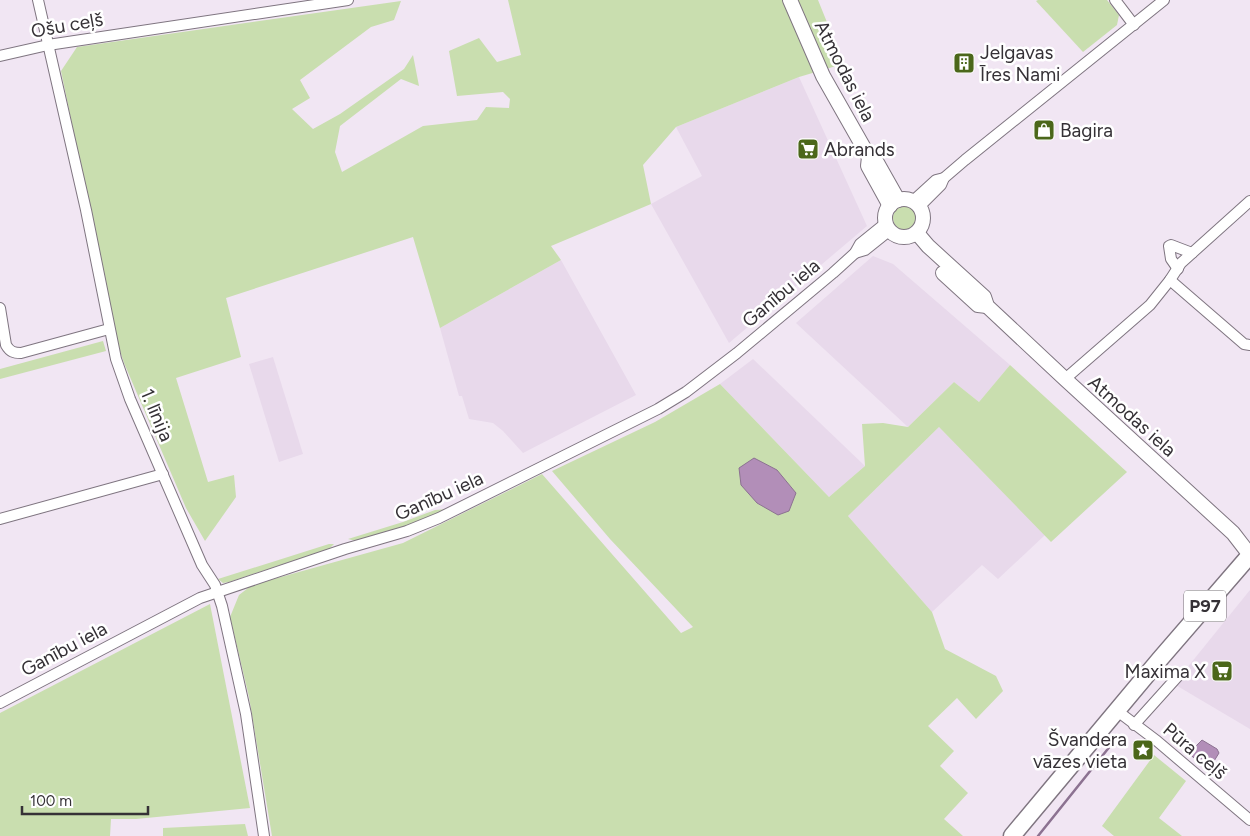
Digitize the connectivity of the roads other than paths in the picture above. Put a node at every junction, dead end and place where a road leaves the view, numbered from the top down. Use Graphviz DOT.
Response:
graph roads {
  1 [pos="38,0"];
  2 [pos="348,0"];
  3 [pos="790,0"];
  4 [pos="1115,0"];
  5 [pos="1164,0"];
  6 [pos="1134,25"];
  7 [pos="48,44"];
  8 [pos="0,56"];
  9 [pos="1250,201"];
  10 [pos="894,203"];
  11 [pos="916,203"];
  12 [pos="888,227"];
  13 [pos="913,235"];
  14 [pos="1192,253"];
  15 [pos="1178,269"];
  16 [pos="1170,280"];
  17 [pos="0,308"];
  18 [pos="108,329"];
  19 [pos="1250,345"];
  20 [pos="1065,380"];
  21 [pos="163,474"];
  22 [pos="0,519"];
  23 [pos="1250,555"];
  24 [pos="217,591"];
  25 [pos="1179,675"];
  26 [pos="0,703"];
  27 [pos="1116,710"];
  28 [pos="1134,725"];
  29 [pos="1250,820"];
  30 [pos="264,836"];
  31 [pos="1012,836"];
  1 -- 7 [label="street, 1. līnija"];
  2 -- 7 [label="street, Ošu ceļš"];
  3 -- 10 [label="main road, Atmodas iela"];
  4 -- 6 [label="street"];
  5 -- 6 [label="street"];
  6 -- 11 [label="street"];
  7 -- 8 [label="street, Ošu ceļš"];
  7 -- 18 [label="street, 1. līnija"];
  9 -- 14 [label="street"];
  10 -- 11 [label="main road"];
  10 -- 12 [label="main road"];
  11 -- 13 [label="main road"];
  12 -- 13 [label="main road"];
  12 -- 24 [label="street, Ganību iela"];
  13 -- 20 [label="main road, Atmodas iela"];
  14 -- 15 [label="street"];
  14 -- 15 [label="street"];
  15 -- 16 [label="street"];
  16 -- 19 [label="street"];
  16 -- 20 [label="street"];
  17 -- 18 [label="street"];
  18 -- 21 [label="street, 1. līnija"];
  20 -- 23 [label="main road, Atmodas iela"];
  21 -- 22 [label="street"];
  21 -- 24 [label="street, 1. līnija"];
  23 -- 27 [label="main road, P97"];
  24 -- 26 [label="street, Ganību iela"];
  24 -- 30 [label="street, 1. līnija"];
  25 -- 28 [label="street"];
  27 -- 28 [label="street, Pūra ceļš"];
  27 -- 31 [label="main road, P97"];
  28 -- 29 [label="street, Pūra ceļš"];
}
